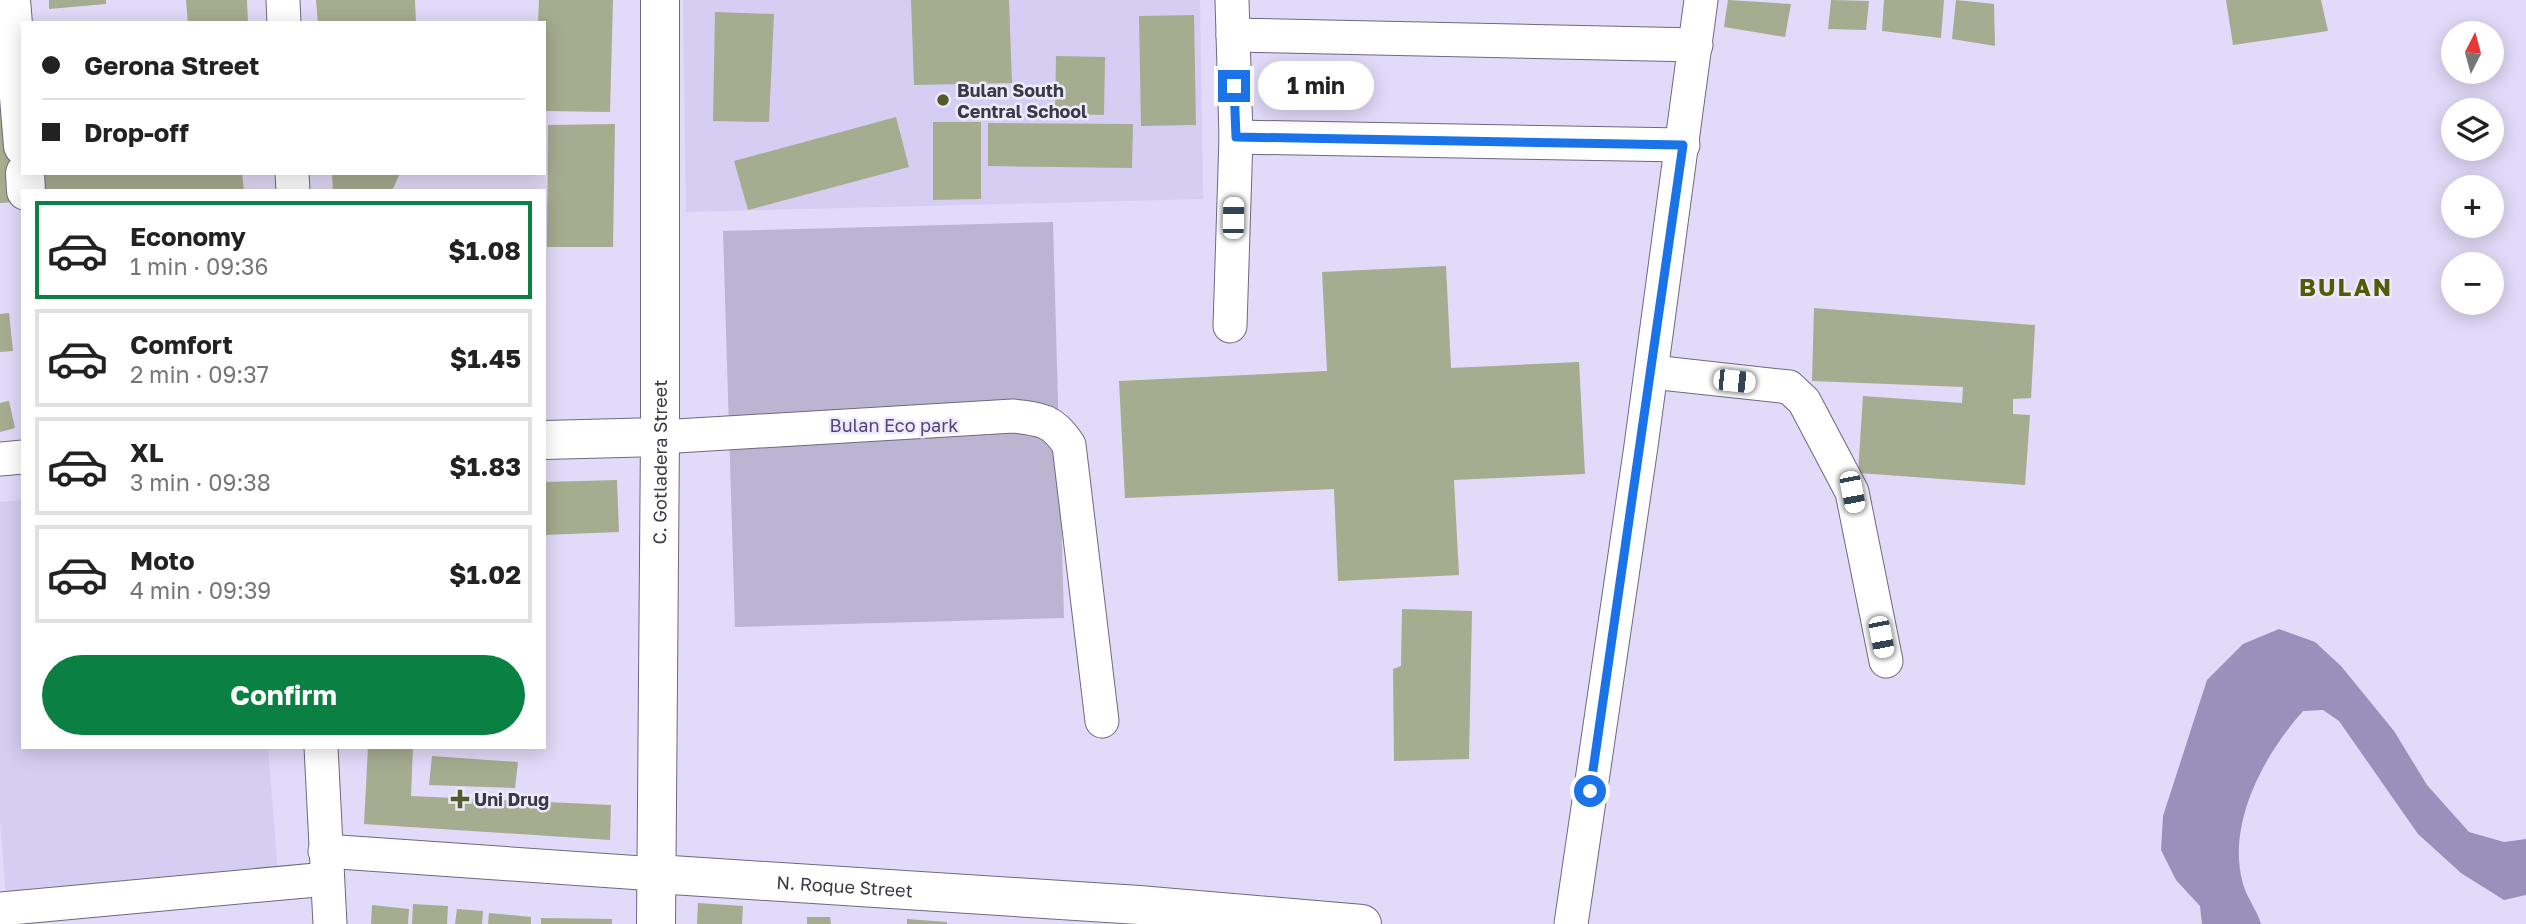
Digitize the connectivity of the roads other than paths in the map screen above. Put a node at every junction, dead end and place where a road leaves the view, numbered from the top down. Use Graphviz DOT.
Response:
graph roads {
  1 [pos="11,0"];
  2 [pos="283,0"];
  3 [pos="660,0"];
  4 [pos="1232,0"];
  5 [pos="1701,0"];
  6 [pos="284,21"];
  7 [pos="1233,35"];
  8 [pos="1696,45"];
  9 [pos="21,122"];
  10 [pos="1236,137"];
  11 [pos="1683,145"];
  12 [pos="1230,326"];
  13 [pos="1652,372"];
  14 [pos="660,437"];
  15 [pos="546,440"];
  16 [pos="21,457"];
  17 [pos="0,458"];
  18 [pos="1886,662"];
  19 [pos="1102,721"];
  20 [pos="321,749"];
  21 [pos="326,865"];
  22 [pos="656,874"];
  23 [pos="0,909"];
  24 [pos="1139,915"];
  25 [pos="330,924"];
  26 [pos="656,924"];
  27 [pos="1362,924"];
  28 [pos="1571,924"];
  1 -- 9 [label="street"];
  2 -- 6 [label="street"];
  3 -- 14 [label="street, C. Gotladera Street"];
  4 -- 7 [label="street"];
  5 -- 8 [label="street"];
  7 -- 8 [label="street"];
  7 -- 10 [label="street"];
  8 -- 11 [label="street"];
  10 -- 11 [label="street"];
  10 -- 12 [label="street"];
  11 -- 13 [label="street"];
  13 -- 18 [label="street"];
  13 -- 28 [label="street"];
  14 -- 15 [label="street"];
  14 -- 19 [label="street"];
  14 -- 22 [label="street, C. Gotladera Street"];
  16 -- 17 [label="street"];
  20 -- 21 [label="street"];
  21 -- 22 [label="street, N. Roque Street"];
  21 -- 23 [label="street, N. Roque Street"];
  21 -- 25 [label="street"];
  22 -- 24 [label="street, N. Roque Street"];
  22 -- 26 [label="street, C. Gotladera Street"];
  24 -- 27 [label="street, N. Roque Street"];
}
